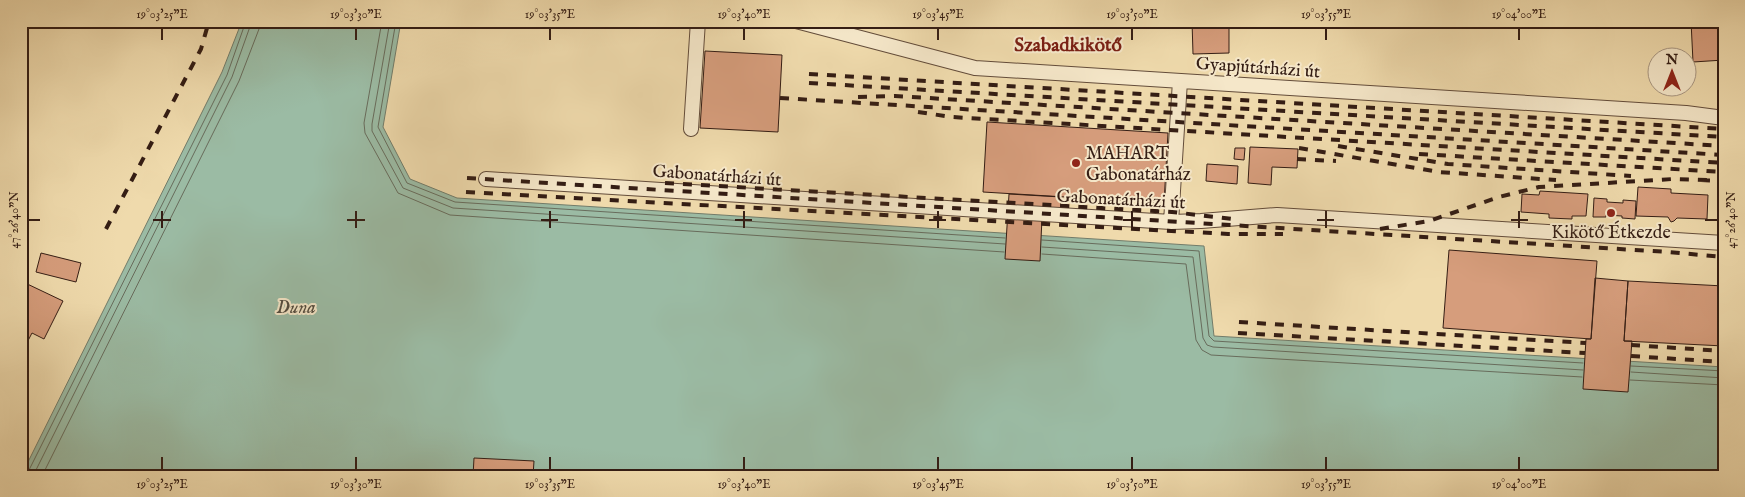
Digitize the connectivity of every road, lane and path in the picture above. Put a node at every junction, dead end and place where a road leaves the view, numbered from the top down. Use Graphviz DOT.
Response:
graph roads {
  1 [pos="698,21"];
  2 [pos="796,21"];
  3 [pos="1180,81"];
  4 [pos="1724,118"];
  5 [pos="691,129"];
  6 [pos="486,179"];
  7 [pos="1171,222"];
  8 [pos="1724,243"];
  1 -- 5 [label="lane"];
  2 -- 3 [label="lane, Gyapjútárházi út"];
  3 -- 4 [label="lane, Gyapjútárházi út"];
  3 -- 7 [label="lane"];
  6 -- 7 [label="lane, Gabonatárházi út"];
  7 -- 8 [label="lane, Gabonatárházi út"];
}
